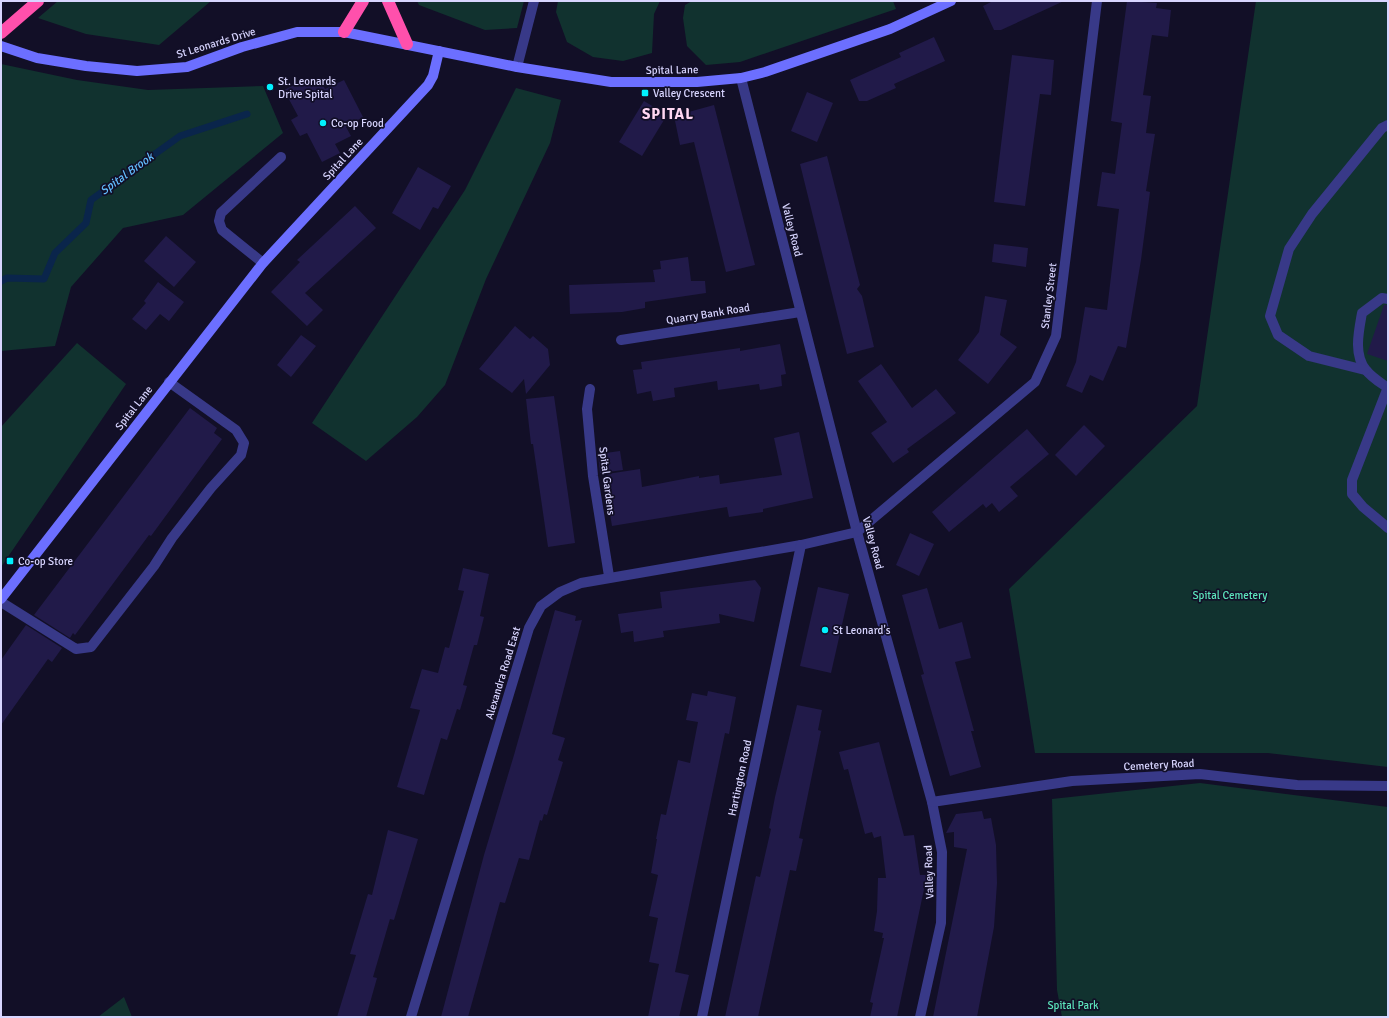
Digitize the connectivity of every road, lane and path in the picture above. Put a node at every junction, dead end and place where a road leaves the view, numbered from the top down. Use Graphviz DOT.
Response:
graph roads {
  1 [pos="38,1"];
  2 [pos="363,1"];
  3 [pos="388,1"];
  4 [pos="534,1"];
  5 [pos="951,1"];
  6 [pos="1097,1"];
  7 [pos="344,32"];
  8 [pos="1,33"];
  9 [pos="407,44"];
  10 [pos="1,46"];
  11 [pos="439,51"];
  12 [pos="517,67"];
  13 [pos="741,78"];
  14 [pos="1388,125"];
  15 [pos="281,158"];
  16 [pos="263,263"];
  17 [pos="1388,299"];
  18 [pos="800,312"];
  19 [pos="621,340"];
  20 [pos="1365,370"];
  21 [pos="169,382"];
  22 [pos="1388,388"];
  23 [pos="590,389"];
  24 [pos="1388,528"];
  25 [pos="857,532"];
  26 [pos="801,545"];
  27 [pos="609,576"];
  28 [pos="1,600"];
  29 [pos="1388,786"];
  30 [pos="932,802"];
  31 [pos="411,1017"];
  32 [pos="702,1017"];
  33 [pos="920,1017"];
  1 -- 8 [label="highway"];
  2 -- 7 [label="highway"];
  3 -- 9 [label="highway"];
  4 -- 12 [label="street"];
  5 -- 13 [label="street, Spital Lane"];
  6 -- 25 [label="street, Stanley Street"];
  7 -- 9 [label="street, St Leonards Drive"];
  7 -- 10 [label="street, St Leonards Drive"];
  9 -- 11 [label="street, St Leonards Drive"];
  11 -- 12 [label="street, Spital Lane"];
  11 -- 16 [label="street, Spital Lane"];
  12 -- 13 [label="street, Spital Lane"];
  13 -- 18 [label="street, Valley Road"];
  14 -- 20 [label="street"];
  15 -- 16 [label="street"];
  16 -- 21 [label="street, Spital Lane"];
  17 -- 20 [label="street"];
  18 -- 19 [label="street, Quarry Bank Road"];
  18 -- 25 [label="street, Valley Road"];
  20 -- 22 [label="street"];
  21 -- 28 [label="street, Spital Lane"];
  21 -- 28 [label="street"];
  22 -- 24 [label="street"];
  23 -- 27 [label="street, Spital Gardens"];
  25 -- 26 [label="street, Alexandra Road East"];
  25 -- 30 [label="street, Valley Road"];
  26 -- 27 [label="street, Alexandra Road East"];
  26 -- 32 [label="street, Hartington Road"];
  27 -- 31 [label="street, Alexandra Road East"];
  29 -- 30 [label="street, Cemetery Road"];
  30 -- 33 [label="street, Valley Road"];
}
